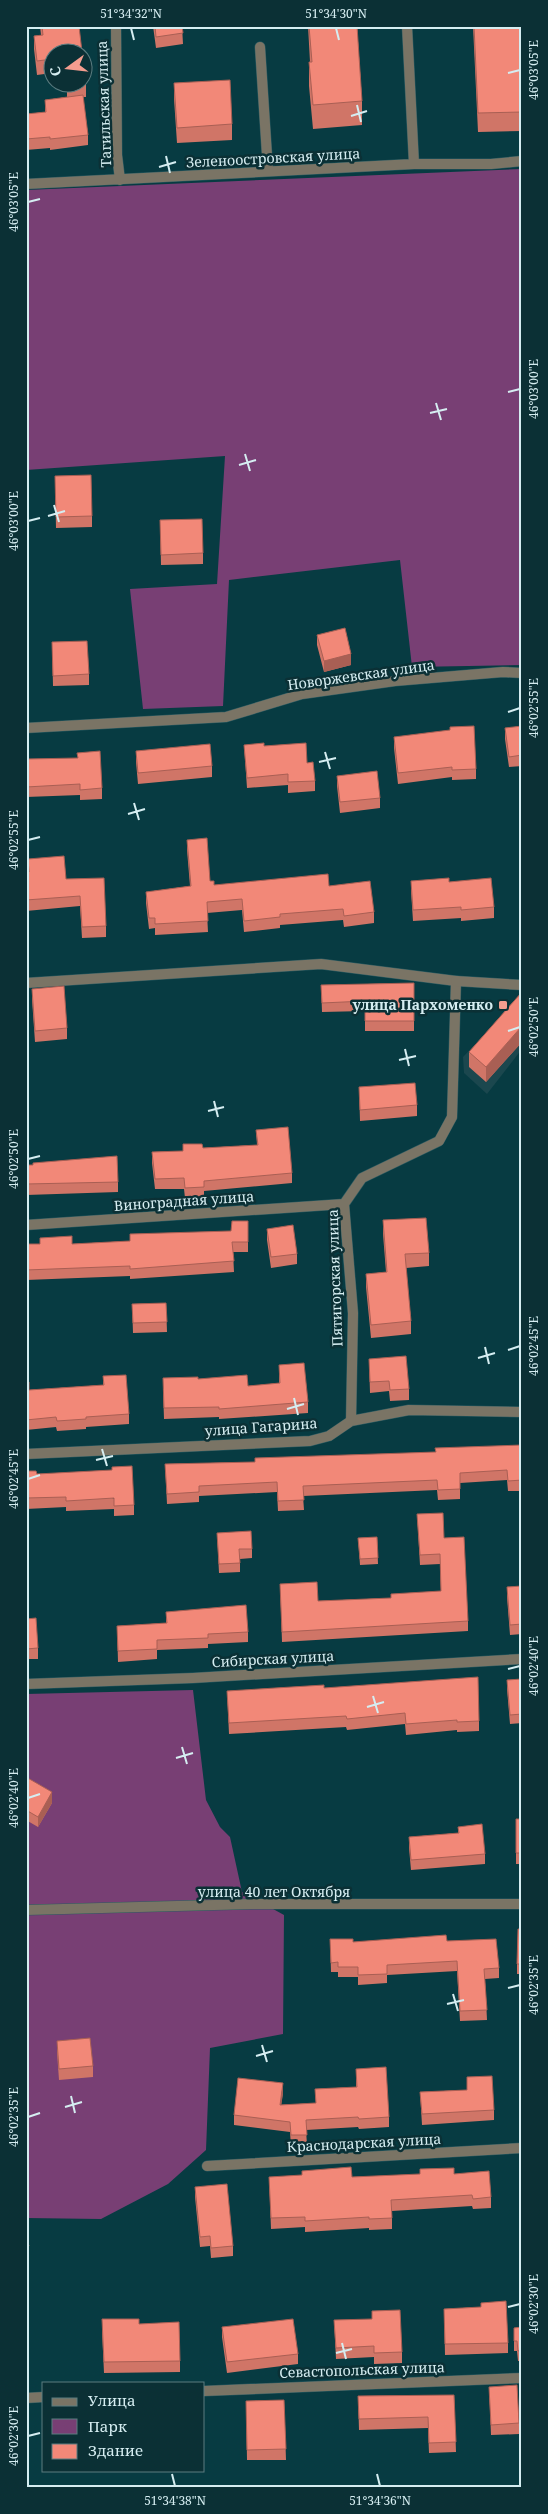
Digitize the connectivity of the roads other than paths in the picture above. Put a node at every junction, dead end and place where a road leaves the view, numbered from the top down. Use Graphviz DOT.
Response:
graph roads {
  1 [pos="116,26"];
  2 [pos="407,26"];
  3 [pos="260,47"];
  4 [pos="522,161"];
  5 [pos="414,164"];
  6 [pos="268,171"];
  7 [pos="120,180"];
  8 [pos="26,184"];
  9 [pos="522,673"];
  10 [pos="26,728"];
  11 [pos="456,981"];
  12 [pos="26,983"];
  13 [pos="522,986"];
  14 [pos="344,1204"];
  15 [pos="26,1224"];
  16 [pos="522,1412"];
  17 [pos="351,1421"];
  18 [pos="26,1454"];
  19 [pos="522,1658"];
  20 [pos="26,1684"];
  21 [pos="522,1904"];
  22 [pos="26,1910"];
  23 [pos="522,2148"];
  24 [pos="207,2166"];
  25 [pos="522,2378"];
  26 [pos="205,2391"];
  27 [pos="42,2397"];
  28 [pos="26,2398"];
  1 -- 7 [label="street, Тагильская улица"];
  2 -- 5 [label="street"];
  3 -- 6 [label="street"];
  4 -- 5 [label="street, Зеленоостровская улица"];
  5 -- 6 [label="street, Зеленоостровская улица"];
  6 -- 7 [label="street, Зеленоостровская улица"];
  7 -- 8 [label="street, Зеленоостровская улица"];
  9 -- 10 [label="street, Новоржевская улица"];
  11 -- 12 [label="street"];
  11 -- 13 [label="street"];
  11 -- 14 [label="street, Пятигорская улица"];
  14 -- 15 [label="street, Виноградная улица"];
  14 -- 17 [label="street, Пятигорская улица"];
  16 -- 17 [label="street, улица Гагарина"];
  17 -- 18 [label="street, улица Гагарина"];
  19 -- 20 [label="street, Сибирская улица"];
  21 -- 22 [label="street, улица 40 лет Октября"];
  23 -- 24 [label="street, Краснодарская улица"];
  25 -- 26 [label="street, Севастопольская улица"];
  27 -- 28 [label="street"];
}
